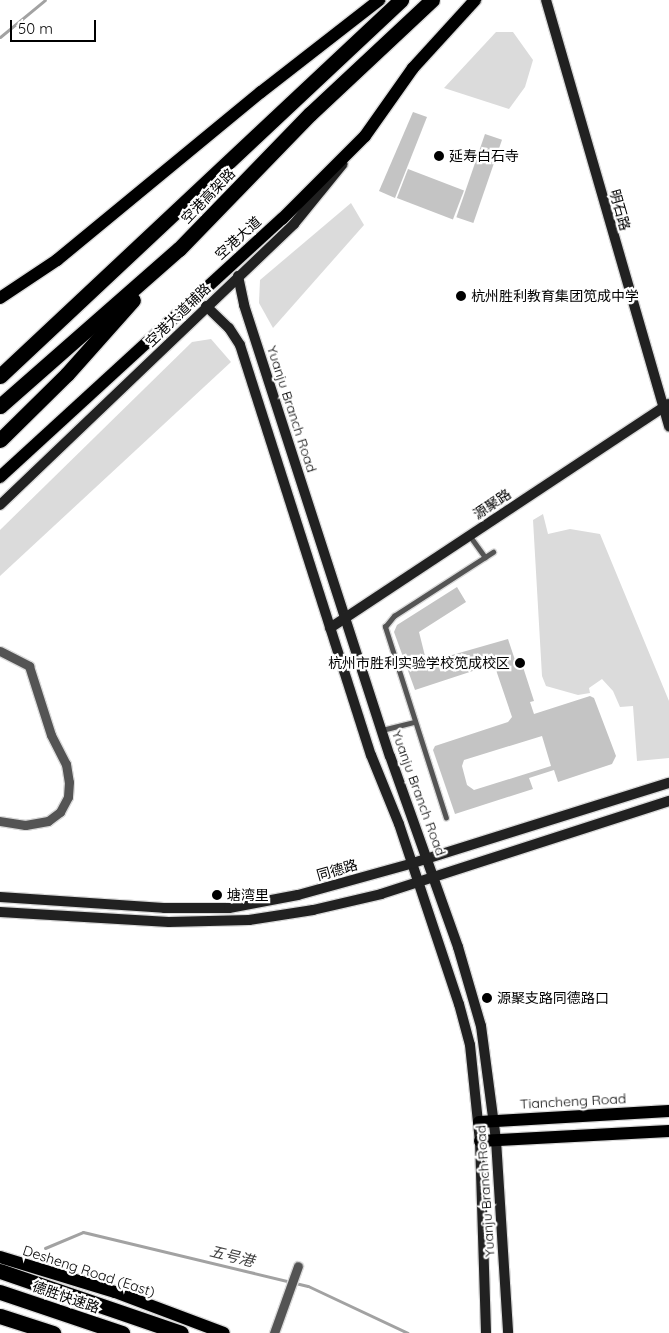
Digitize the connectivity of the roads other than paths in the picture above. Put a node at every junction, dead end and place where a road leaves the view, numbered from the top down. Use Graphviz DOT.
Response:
graph roads {
  1 [pos="379,0"];
  2 [pos="401,0"];
  3 [pos="432,0"];
  4 [pos="475,0"];
  5 [pos="546,0"];
  6 [pos="365,136"];
  7 [pos="179,249"];
  8 [pos="238,276"];
  9 [pos="3,295"];
  10 [pos="79,304"];
  11 [pos="206,306"];
  12 [pos="0,362"];
  13 [pos="0,376"];
  14 [pos="0,406"];
  15 [pos="665,406"];
  16 [pos="669,427"];
  17 [pos="0,440"];
  18 [pos="0,477"];
  19 [pos="0,504"];
  20 [pos="470,535"];
  21 [pos="492,552"];
  22 [pos="485,557"];
  23 [pos="346,617"];
  24 [pos="330,628"];
  25 [pos="0,651"];
  26 [pos="415,722"];
  27 [pos="382,730"];
  28 [pos="669,782"];
  29 [pos="669,801"];
  30 [pos="446,818"];
  31 [pos="0,821"];
  32 [pos="428,858"];
  33 [pos="413,863"];
  34 [pos="435,877"];
  35 [pos="419,882"];
  36 [pos="0,896"];
  37 [pos="0,912"];
  38 [pos="669,1111"];
  39 [pos="494,1121"];
  40 [pos="479,1122"];
  41 [pos="669,1131"];
  42 [pos="496,1140"];
  43 [pos="480,1141"];
  44 [pos="0,1257"];
  45 [pos="298,1266"];
  46 [pos="0,1271"];
  47 [pos="0,1292"];
  48 [pos="0,1316"];
  49 [pos="53,1333"];
  50 [pos="122,1333"];
  51 [pos="181,1333"];
  52 [pos="224,1333"];
  53 [pos="274,1333"];
  54 [pos="486,1333"];
  55 [pos="508,1333"];
  1 -- 9 [label="main road"];
  2 -- 10 [label="highway, 空港高架路"];
  3 -- 7 [label="highway, 空港高架路"];
  4 -- 6 [label="main road, 空港大道"];
  5 -- 15 [label="street, 明石路"];
  6 -- 8 [label="street, 空港大道辅路"];
  6 -- 18 [label="main road, 空港大道"];
  7 -- 14 [label="highway, 空港高架路"];
  7 -- 17 [label="highway"];
  8 -- 11 [label="street, 空港大道辅路"];
  8 -- 23 [label="street, Yuanju Branch Road"];
  10 -- 12 [label="highway"];
  10 -- 13 [label="highway, 空港高架路"];
  11 -- 19 [label="street, 空港大道辅路"];
  11 -- 24 [label="street, Yuanju Branch Road"];
  15 -- 16 [label="street, 明石路"];
  15 -- 20 [label="street, 源聚路"];
  20 -- 22 [label="lane"];
  20 -- 23 [label="street, 源聚路"];
  21 -- 22 [label="lane"];
  22 -- 26 [label="lane"];
  23 -- 24 [label="street, 源聚路"];
  23 -- 27 [label="street, Yuanju Branch Road"];
  24 -- 33 [label="street, Yuanju Branch Road"];
  25 -- 31 [label="street"];
  26 -- 27 [label="lane"];
  26 -- 30 [label="lane"];
  27 -- 32 [label="street, Yuanju Branch Road"];
  28 -- 32 [label="street, 同德路"];
  29 -- 34 [label="street"];
  32 -- 33 [label="street, 同德路"];
  32 -- 34 [label="street, Yuanju Branch Road"];
  33 -- 35 [label="street, Yuanju Branch Road"];
  33 -- 36 [label="street, 同德路"];
  34 -- 35 [label="street"];
  34 -- 39 [label="street, Yuanju Branch Road"];
  35 -- 37 [label="street"];
  35 -- 40 [label="street, Yuanju Branch Road"];
  38 -- 39 [label="main road, Tiancheng Road"];
  39 -- 40 [label="main road, Tiancheng Road"];
  39 -- 42 [label="street, Yuanju Branch Road"];
  40 -- 43 [label="street, Yuanju Branch Road"];
  41 -- 42 [label="main road"];
  42 -- 43 [label="main road"];
  42 -- 55 [label="street, Yuanju Branch Road"];
  43 -- 54 [label="street, Yuanju Branch Road"];
  44 -- 52 [label="main road, Desheng Road (East)"];
  45 -- 53 [label="street"];
  46 -- 51 [label="highway"];
  47 -- 50 [label="highway, 德胜快速路"];
  48 -- 49 [label="highway"];
}
